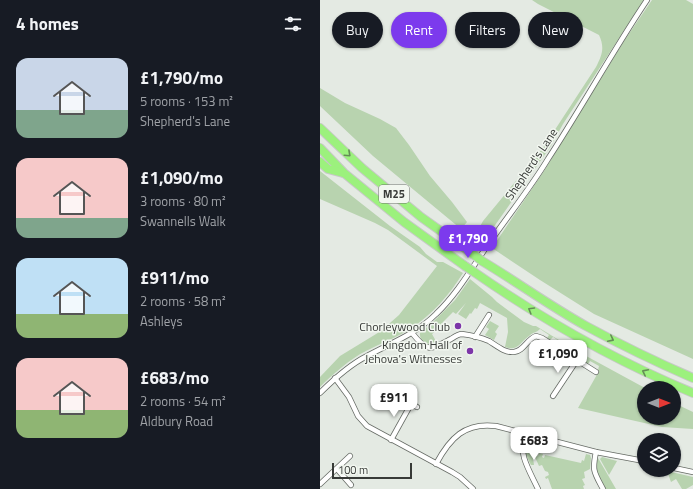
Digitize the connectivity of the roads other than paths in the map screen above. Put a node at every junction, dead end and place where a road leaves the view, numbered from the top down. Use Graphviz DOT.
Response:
graph roads {
  1 [pos="647,0"];
  2 [pos="320,128"];
  3 [pos="320,148"];
  4 [pos="320,162"];
  5 [pos="344,173"];
  6 [pos="490,315"];
  7 [pos="412,333"];
  8 [pos="475,337"];
  9 [pos="576,360"];
  10 [pos="596,372"];
  11 [pos="335,378"];
  12 [pos="693,378"];
  13 [pos="320,393"];
  14 [pos="693,393"];
  15 [pos="553,396"];
  16 [pos="403,400"];
  17 [pos="411,404"];
  18 [pos="417,407"];
  19 [pos="522,433"];
  20 [pos="391,440"];
  21 [pos="596,452"];
  22 [pos="350,456"];
  23 [pos="637,460"];
  24 [pos="436,464"];
  25 [pos="337,469"];
  26 [pos="681,469"];
  27 [pos="693,472"];
  28 [pos="320,484"];
  29 [pos="351,485"];
  30 [pos="473,489"];
  31 [pos="538,489"];
  32 [pos="603,489"];
  1 -- 7 [label="street, Shepherd's Lane"];
  2 -- 12 [label="highway, M25, one-way, bridge"];
  3 -- 5 [label="highway, M25"];
  4 -- 5 [label="highway, M25"];
  14 -- 5 [label="highway, M25, one-way, bridge"];
  6 -- 8 [label="street"];
  7 -- 8 [label="street"];
  7 -- 11 [label="street, Shepherd's Lane"];
  8 -- 9 [label="street"];
  9 -- 10 [label="street"];
  9 -- 15 [label="street"];
  11 -- 13 [label="street, Shepherd's Lane"];
  11 -- 20 [label="street"];
  16 -- 17 [label="street"];
  17 -- 18 [label="street"];
  17 -- 20 [label="street"];
  19 -- 21 [label="street"];
  19 -- 24 [label="street"];
  19 -- 31 [label="street"];
  20 -- 24 [label="street"];
  21 -- 23 [label="street"];
  21 -- 32 [label="street"];
  22 -- 25 [label="street"];
  24 -- 30 [label="street"];
  25 -- 28 [label="street"];
  25 -- 29 [label="street"];
  26 -- 27 [label="street"];
}
